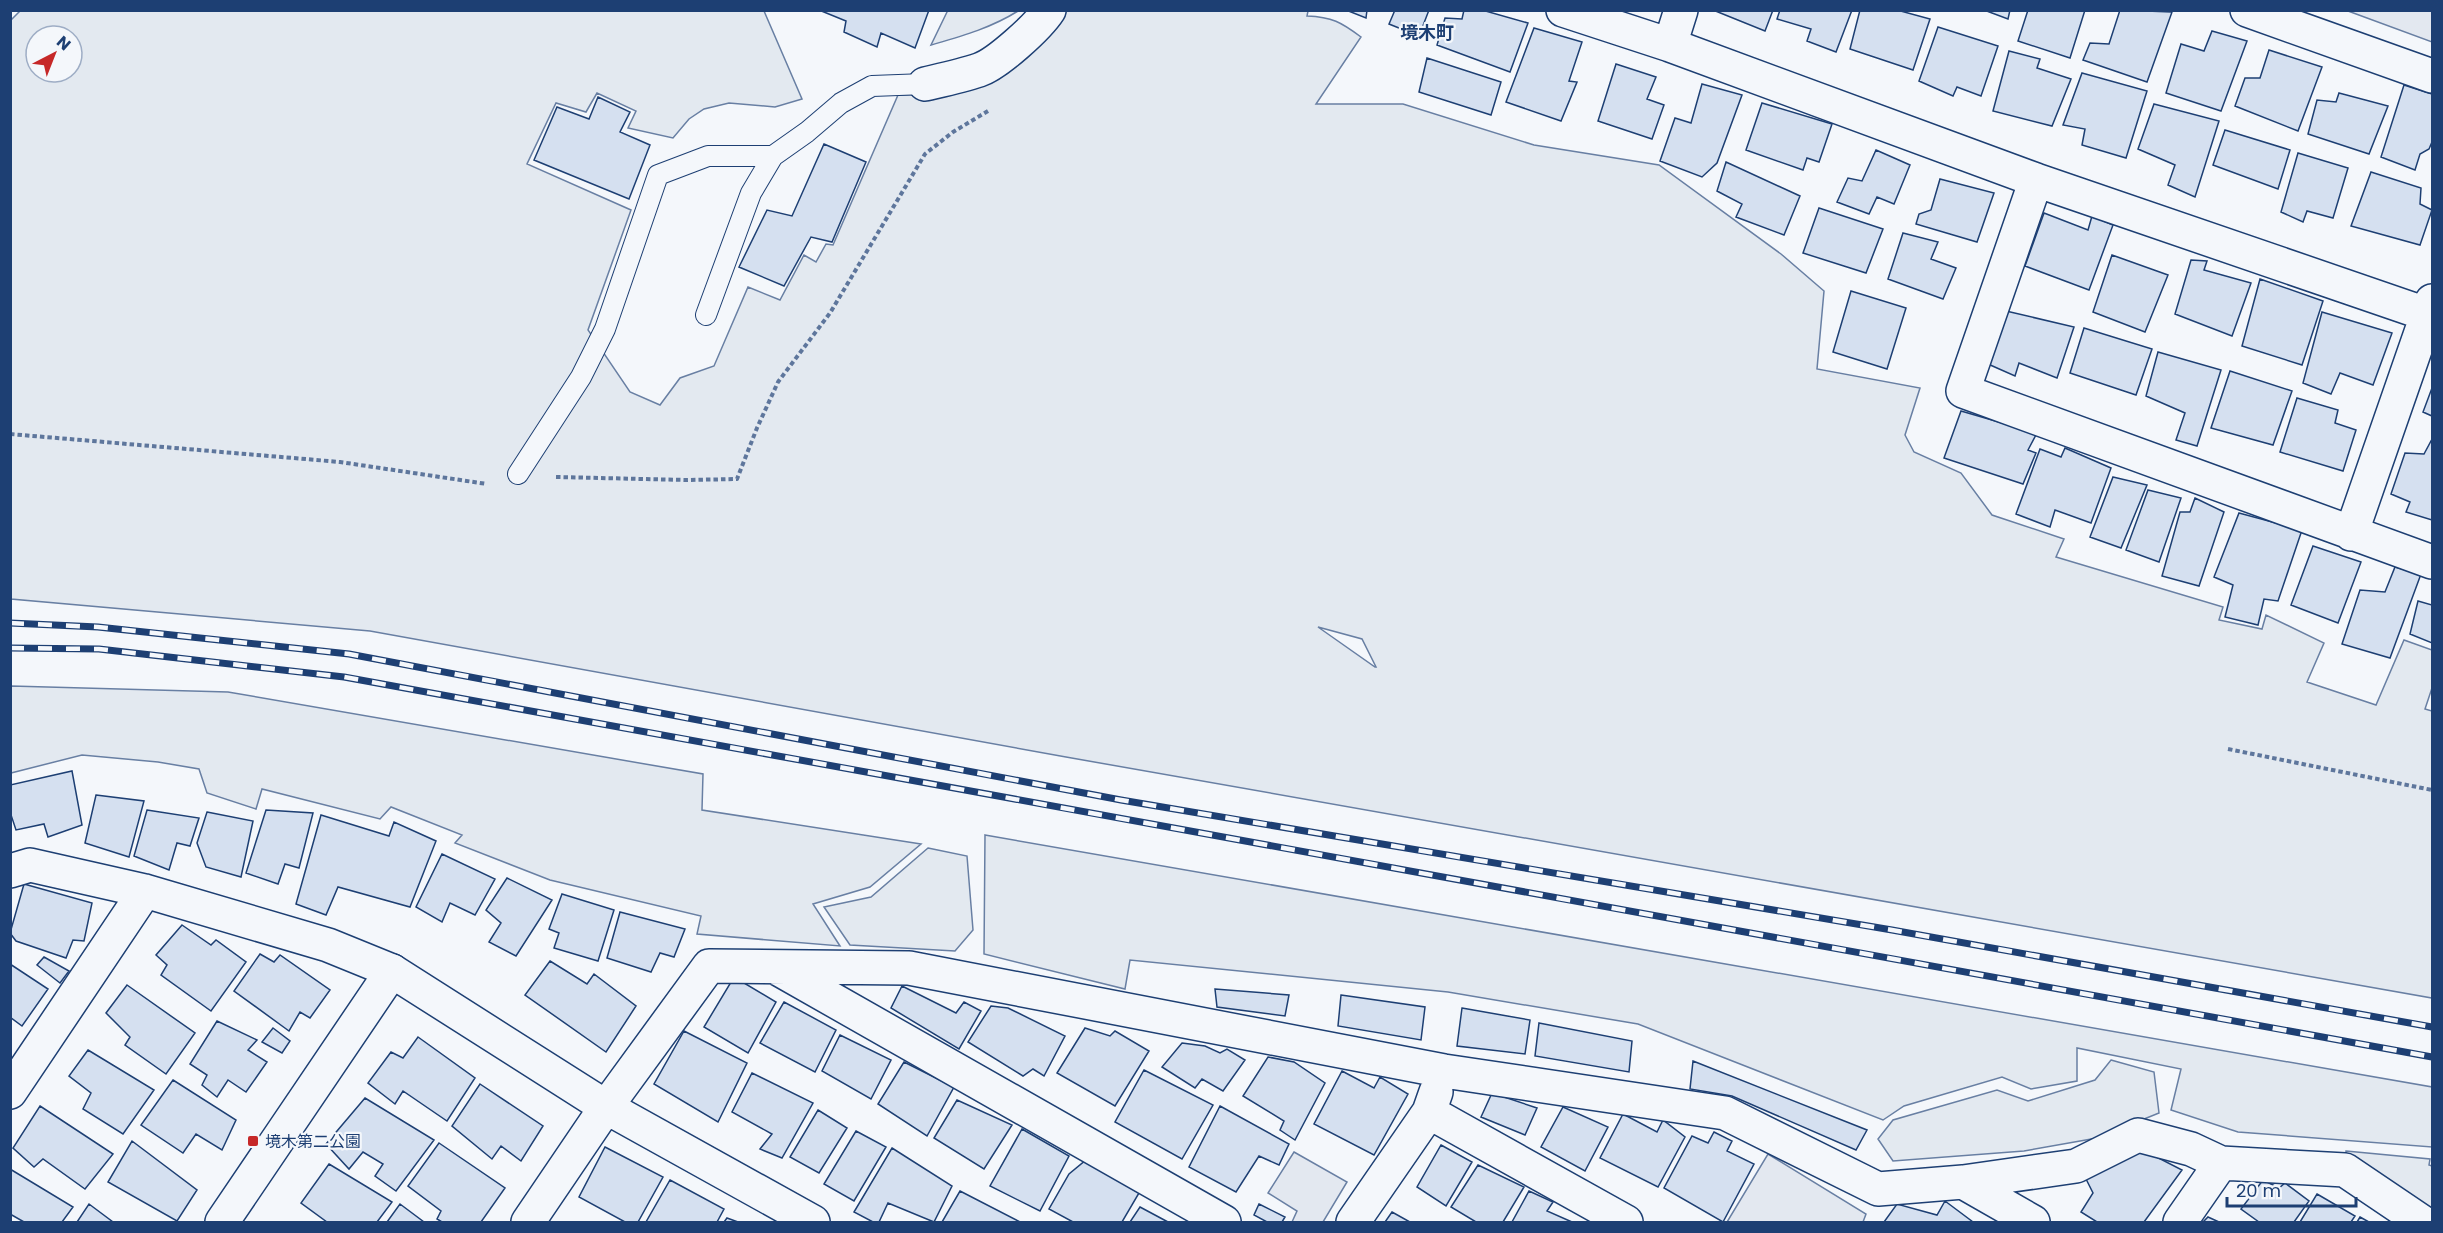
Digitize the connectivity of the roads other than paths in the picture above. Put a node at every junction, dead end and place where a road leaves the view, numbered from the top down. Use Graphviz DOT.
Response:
graph roads {
  1 [pos="1049,10"];
  2 [pos="1563,10"];
  3 [pos="1680,10"];
  4 [pos="2247,10"];
  5 [pos="1670,45"];
  6 [pos="2433,76"];
  7 [pos="925,84"];
  8 [pos="773,156"];
  9 [pos="2036,180"];
  10 [pos="2431,310"];
  11 [pos="706,315"];
  12 [pos="518,474"];
  13 [pos="2351,534"];
  14 [pos="2433,562"];
  15 [pos="10,871"];
  16 [pos="145,891"];
  17 [pos="775,967"];
  18 [pos="392,971"];
  19 [pos="1444,1071"];
  20 [pos="10,1092"];
  21 [pos="606,1107"];
  22 [pos="1429,1112"];
  23 [pos="2221,1163"];
  24 [pos="1963,1182"];
  25 [pos="222,1222"];
  26 [pos="528,1222"];
  27 [pos="813,1222"];
  28 [pos="1224,1222"];
  29 [pos="1353,1222"];
  30 [pos="1626,1222"];
  31 [pos="2033,1222"];
  32 [pos="2180,1222"];
  33 [pos="2422,1222"];
  1 -- 7 [label="street"];
  2 -- 5 [label="street"];
  3 -- 5 [label="street"];
  4 -- 6 [label="street"];
  5 -- 9 [label="street"];
  7 -- 8 [label="lane"];
  8 -- 11 [label="lane"];
  8 -- 12 [label="lane"];
  9 -- 10 [label="street"];
  9 -- 13 [label="street"];
  10 -- 13 [label="street"];
  13 -- 14 [label="street"];
  15 -- 16 [label="street"];
  16 -- 18 [label="street"];
  16 -- 20 [label="street"];
  17 -- 19 [label="street"];
  17 -- 21 [label="street"];
  17 -- 28 [label="street"];
  18 -- 21 [label="street"];
  18 -- 25 [label="street"];
  19 -- 22 [label="street"];
  19 -- 24 [label="street"];
  21 -- 26 [label="street"];
  21 -- 27 [label="street"];
  22 -- 29 [label="street"];
  22 -- 30 [label="street"];
  23 -- 24 [label="street"];
  23 -- 32 [label="street"];
  23 -- 33 [label="street"];
  24 -- 31 [label="street"];
}
